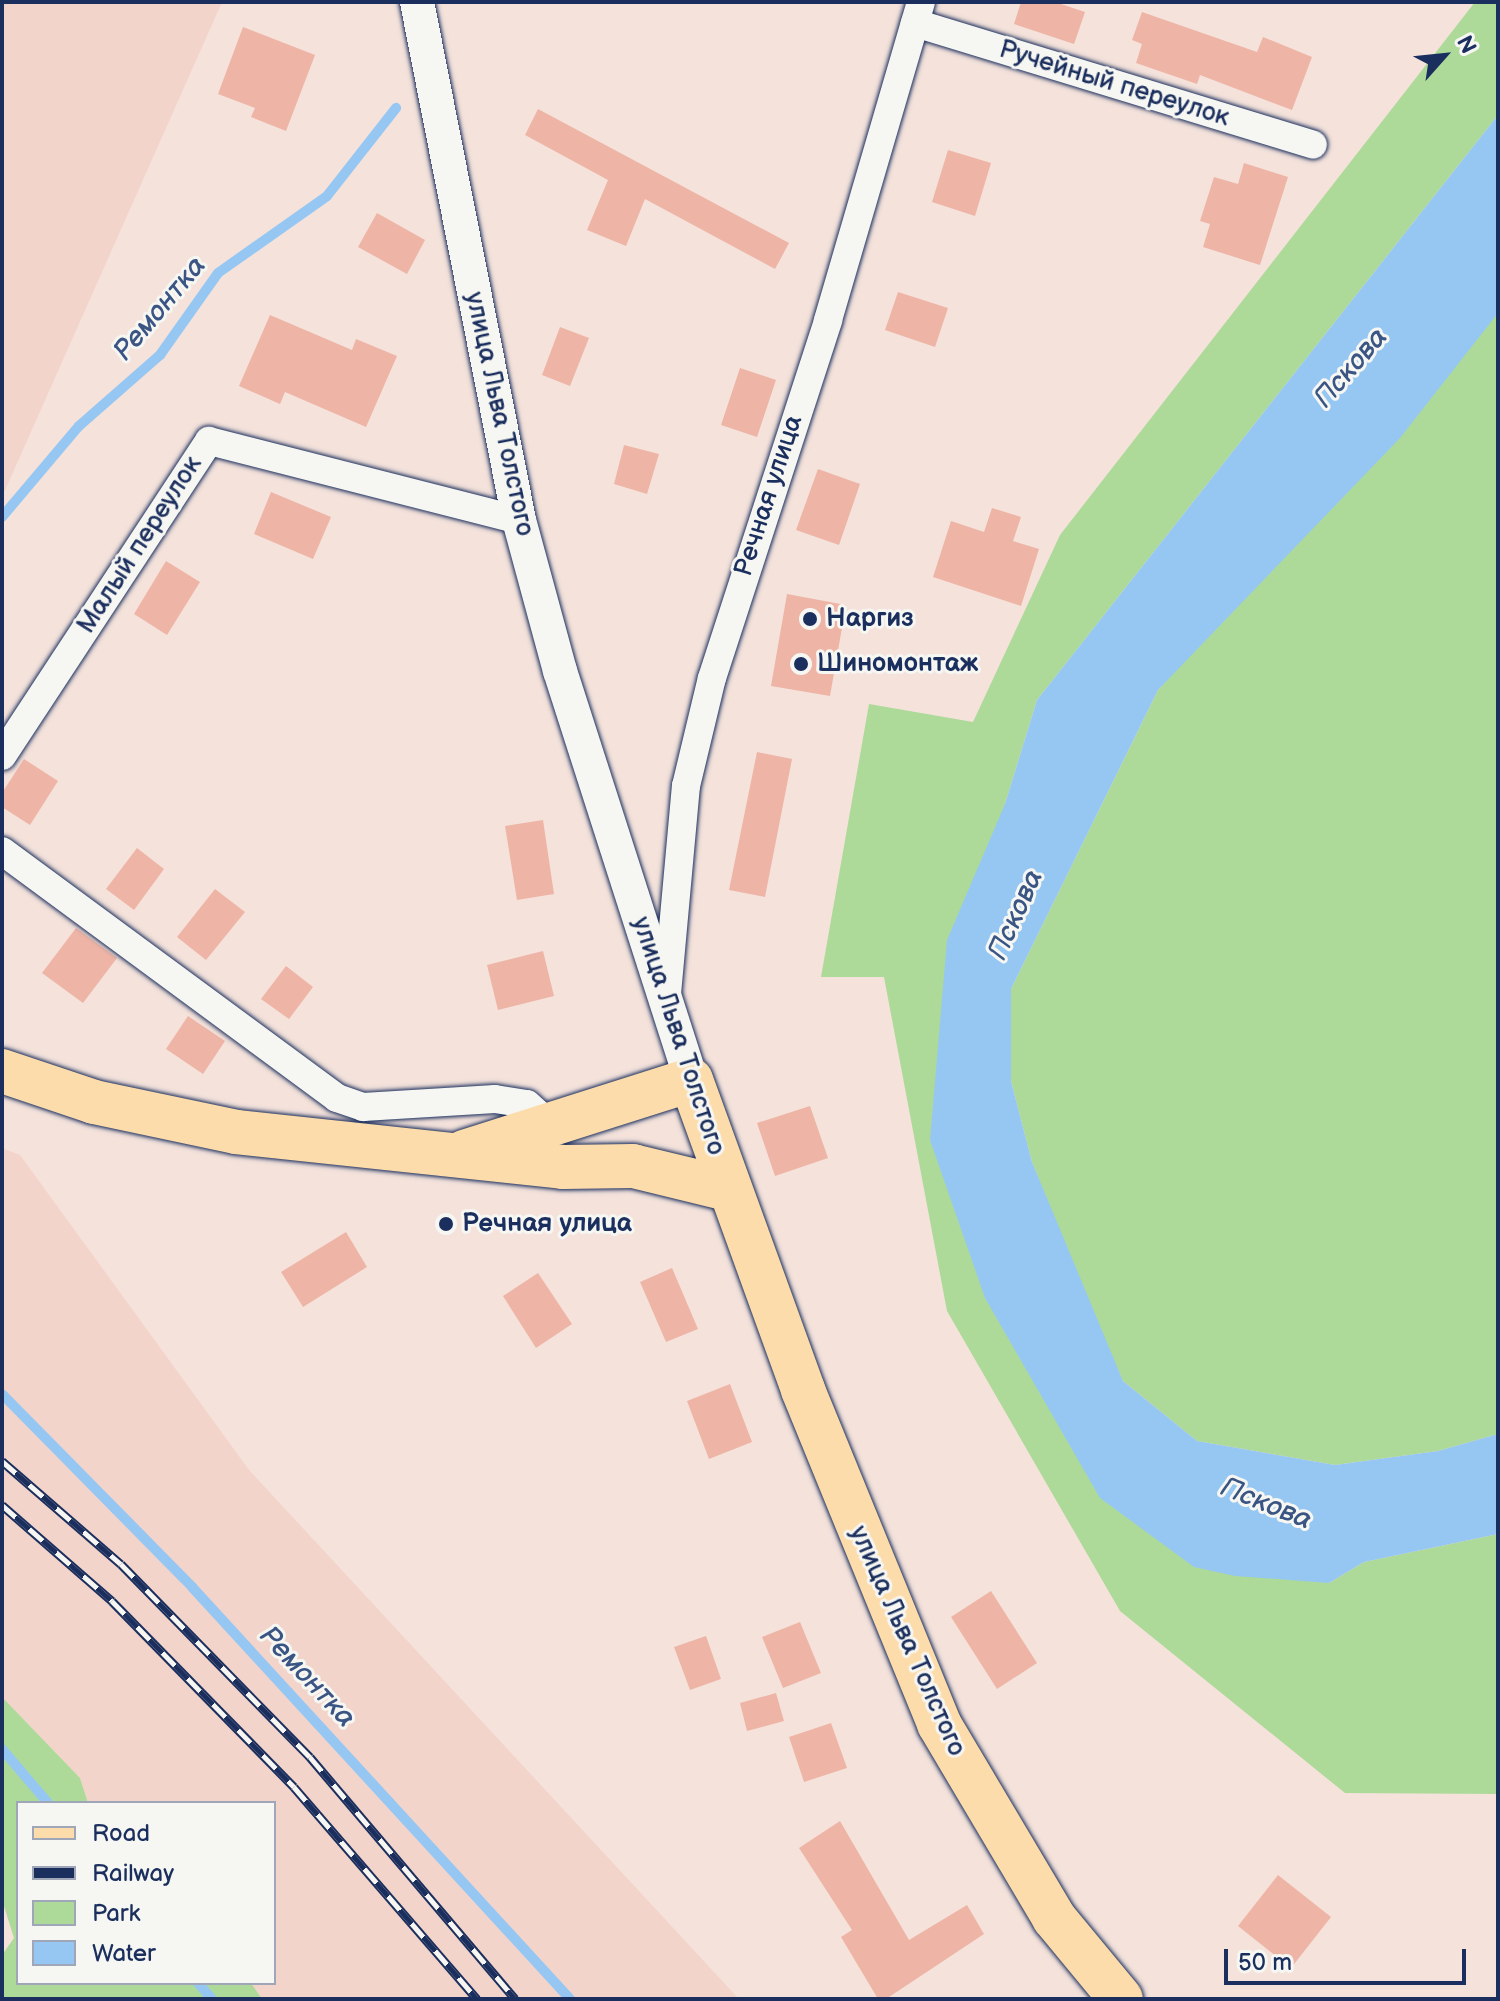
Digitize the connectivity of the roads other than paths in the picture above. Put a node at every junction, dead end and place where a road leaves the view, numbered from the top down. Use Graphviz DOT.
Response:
graph roads {
  1 [pos="417,2"];
  2 [pos="918,13"];
  3 [pos="1313,145"];
  4 [pos="519,520"];
  5 [pos="2,756"];
  6 [pos="2,851"];
  7 [pos="667,1000"];
  8 [pos="2,1071"];
  9 [pos="691,1080"];
  10 [pos="550,1125"];
  11 [pos="464,1152"];
  12 [pos="727,1189"];
  13 [pos="1121,1999"];
  1 -- 4 [label="street, улица Льва Толстого"];
  2 -- 3 [label="street, Ручейный переулок"];
  2 -- 7 [label="street, Речная улица"];
  4 -- 5 [label="street, Малый переулок"];
  4 -- 7 [label="street, улица Льва Толстого"];
  6 -- 10 [label="street"];
  7 -- 9 [label="street, улица Льва Толстого"];
  8 -- 11 [label="main road"];
  9 -- 10 [label="main road"];
  9 -- 12 [label="main road, улица Льва Толстого"];
  10 -- 11 [label="main road"];
  11 -- 12 [label="main road"];
  12 -- 13 [label="main road, улица Льва Толстого"];
}
